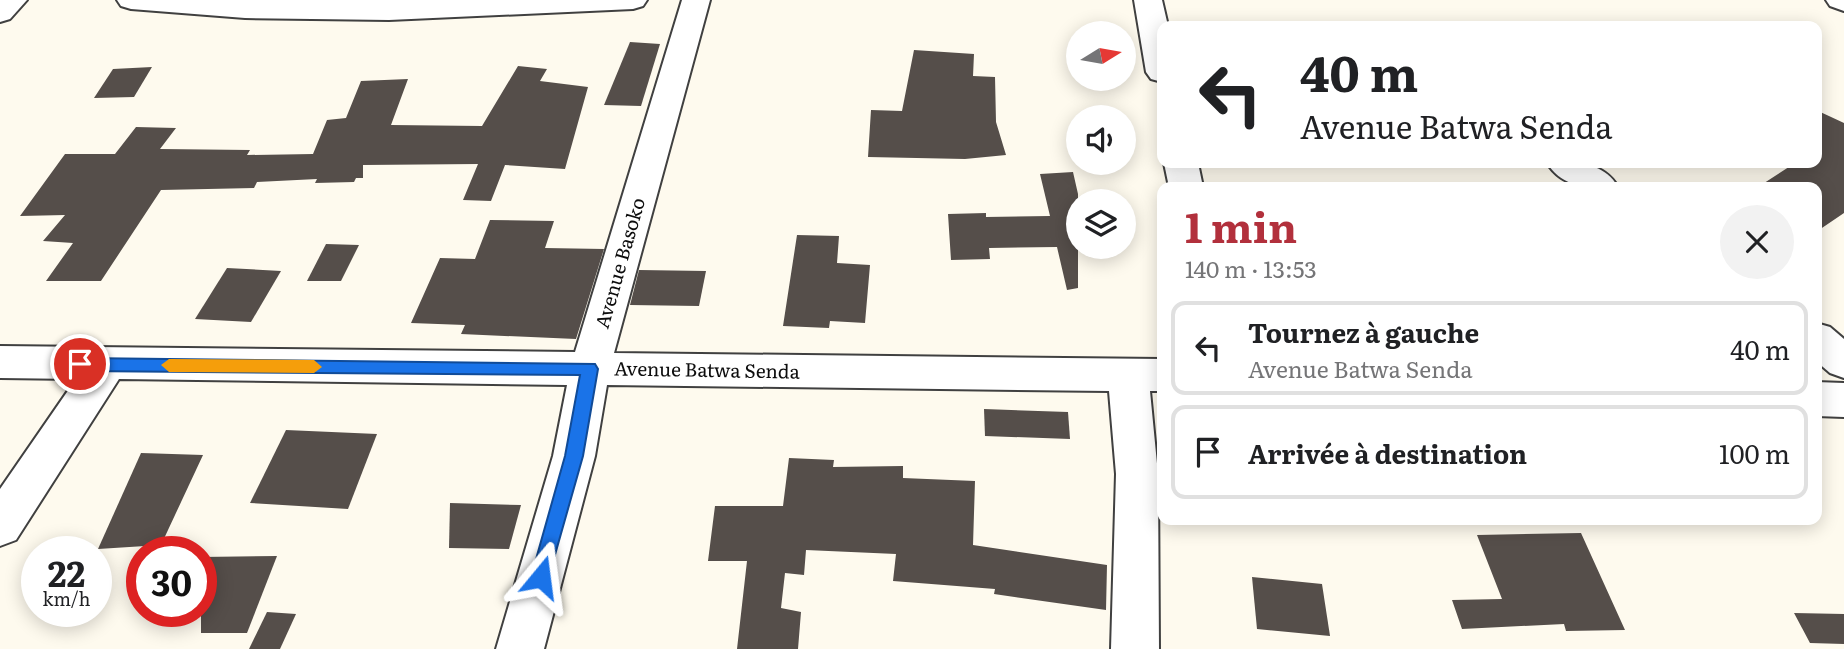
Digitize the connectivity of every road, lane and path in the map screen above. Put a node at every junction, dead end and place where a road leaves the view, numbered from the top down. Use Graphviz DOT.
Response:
graph roads {
  1 [pos="13,0"];
  2 [pos="131,0"];
  3 [pos="633,0"];
  4 [pos="696,0"];
  5 [pos="1148,0"];
  6 [pos="0,13"];
  7 [pos="1157,44"];
  8 [pos="1572,168"];
  9 [pos="1593,182"];
  10 [pos="1822,343"];
  11 [pos="0,362"];
  12 [pos="1844,362"];
  13 [pos="107,365"];
  14 [pos="590,369"];
  15 [pos="1145,375"];
  16 [pos="1822,398"];
  17 [pos="1844,400"];
  18 [pos="0,526"];
  19 [pos="520,649"];
  20 [pos="1135,649"];
  1 -- 6 [label="street"];
  2 -- 3 [label="street"];
  4 -- 14 [label="street, Avenue Basoko"];
  5 -- 7 [label="street"];
  8 -- 9 [label="street"];
  10 -- 12 [label="street"];
  11 -- 13 [label="street, Avenue Batwa Senda"];
  13 -- 14 [label="street, Avenue Batwa Senda"];
  13 -- 18 [label="street"];
  14 -- 15 [label="street, Avenue Batwa Senda"];
  14 -- 19 [label="street, Avenue Basoko"];
  15 -- 20 [label="street"];
  16 -- 17 [label="street"];
}
